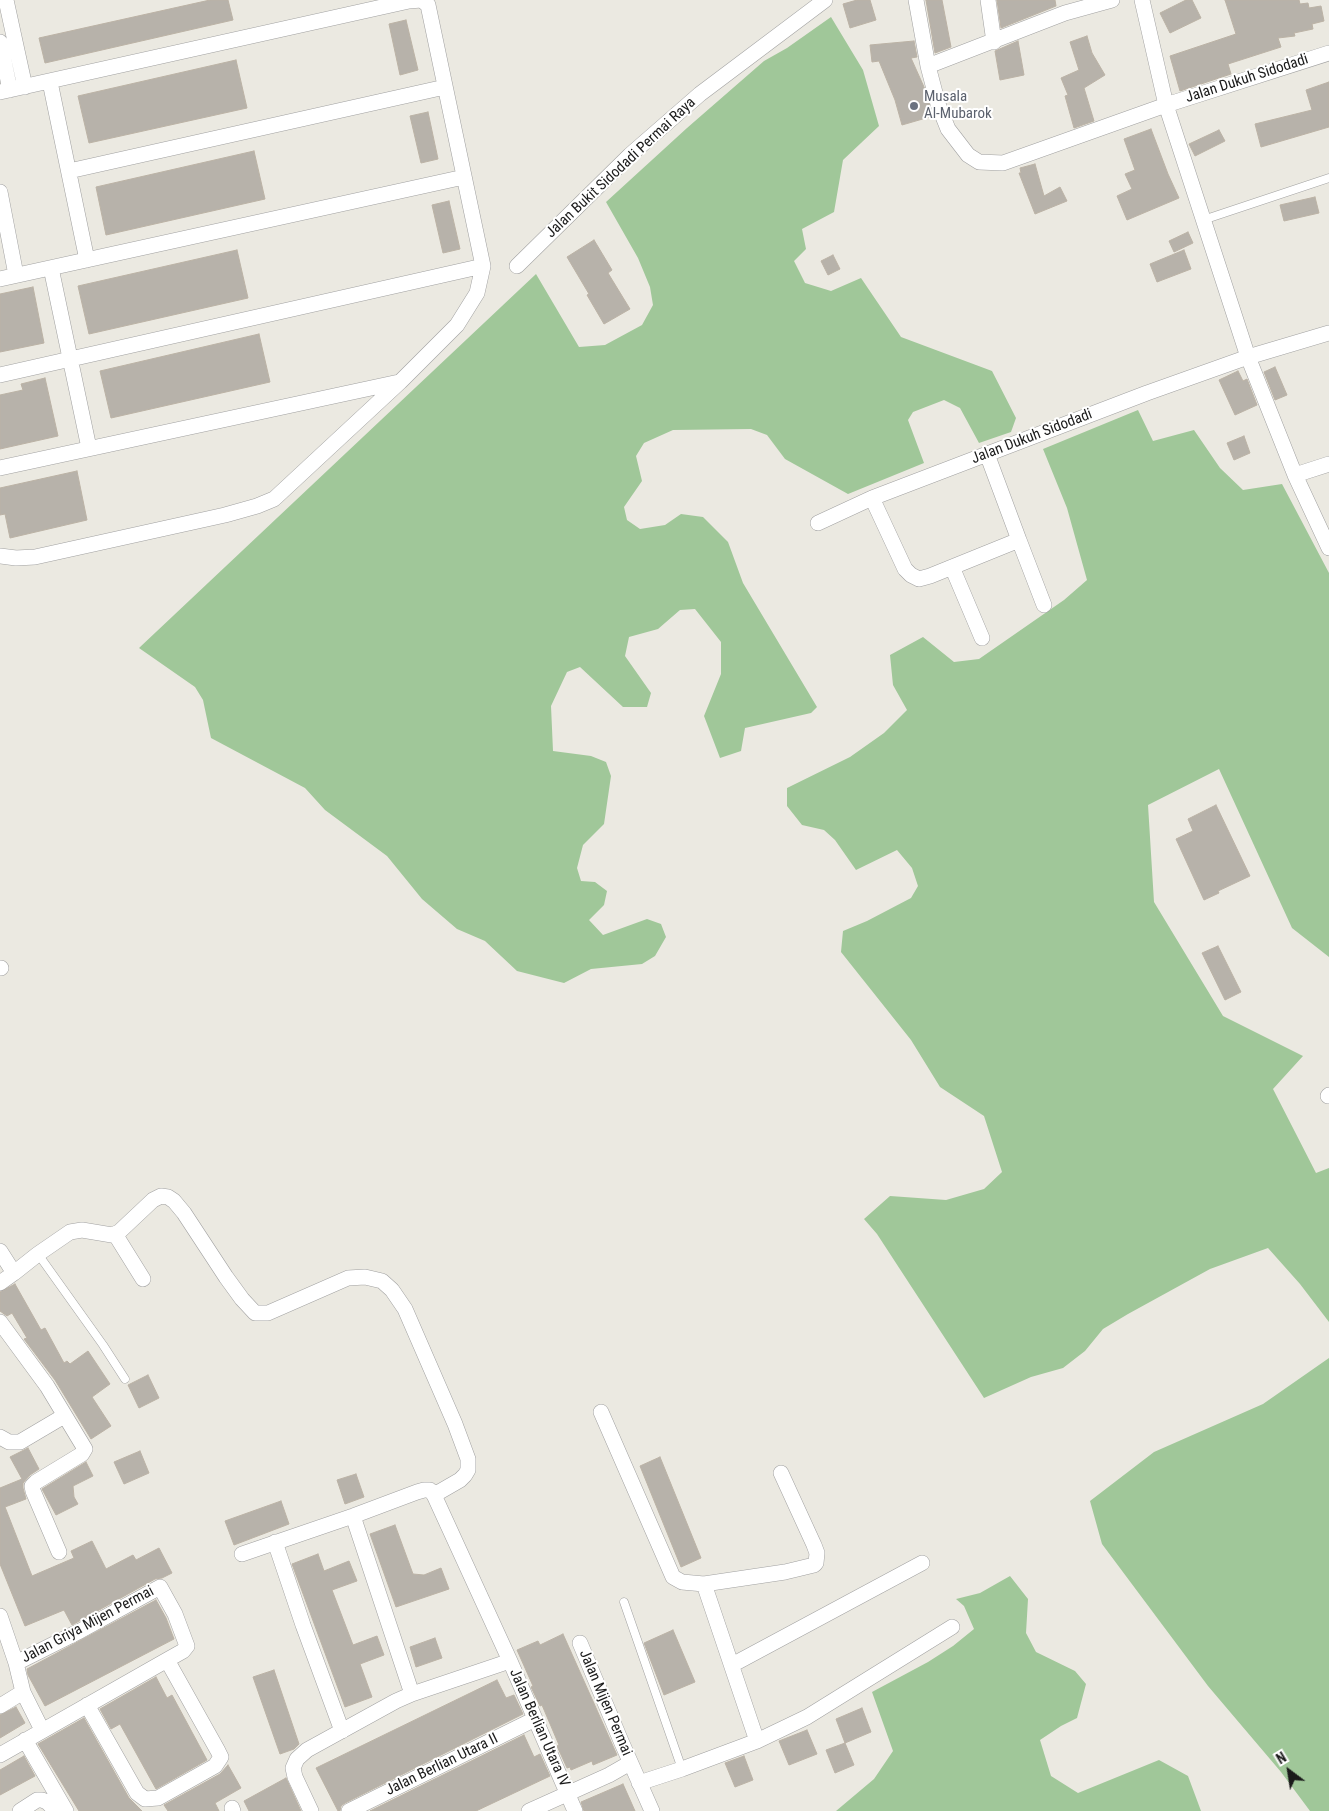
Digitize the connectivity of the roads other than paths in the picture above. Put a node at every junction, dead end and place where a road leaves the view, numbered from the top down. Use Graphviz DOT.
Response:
graph roads {
  1 [pos="6,0"];
  2 [pos="825,0"];
  3 [pos="916,0"];
  4 [pos="988,0"];
  5 [pos="1112,0"];
  6 [pos="1142,0"];
  7 [pos="1064,7"];
  8 [pos="0,42"];
  9 [pos="994,42"];
  10 [pos="1329,53"];
  11 [pos="928,66"];
  12 [pos="50,82"];
  13 [pos="26,87"];
  14 [pos="445,87"];
  15 [pos="5,91"];
  16 [pos="1166,105"];
  17 [pos="69,171"];
  18 [pos="464,177"];
  19 [pos="1329,178"];
  20 [pos="0,192"];
  21 [pos="1203,220"];
  22 [pos="87,260"];
  23 [pos="483,266"];
  24 [pos="517,266"];
  25 [pos="51,268"];
  26 [pos="16,275"];
  27 [pos="0,279"];
  28 [pos="1329,333"];
  29 [pos="1248,357"];
  30 [pos="71,359"];
  31 [pos="0,375"];
  32 [pos="400,382"];
  33 [pos="89,448"];
  34 [pos="987,454"];
  35 [pos="1329,464"];
  36 [pos="0,468"];
  37 [pos="1295,475"];
  38 [pos="872,498"];
  39 [pos="818,523"];
  40 [pos="1018,540"];
  41 [pos="1329,548"];
  42 [pos="0,556"];
  43 [pos="952,567"];
  44 [pos="1044,605"];
  45 [pos="982,638"];
  46 [pos="115,1234"];
  47 [pos="0,1250"];
  48 [pos="38,1254"];
  49 [pos="14,1273"];
  50 [pos="143,1280"];
  51 [pos="0,1283"];
  52 [pos="0,1322"];
  53 [pos="125,1379"];
  54 [pos="601,1412"];
  55 [pos="64,1416"];
  56 [pos="0,1437"];
  57 [pos="781,1473"];
  58 [pos="434,1495"];
  59 [pos="353,1516"];
  60 [pos="275,1542"];
  61 [pos="59,1552"];
  62 [pos="242,1554"];
  63 [pos="922,1563"];
  64 [pos="704,1584"];
  65 [pos="624,1602"];
  66 [pos="0,1616"];
  67 [pos="952,1627"];
  68 [pos="580,1643"];
  69 [pos="167,1660"];
  70 [pos="510,1662"];
  71 [pos="16,1663"];
  72 [pos="732,1665"];
  73 [pos="23,1692"];
  74 [pos="412,1694"];
  75 [pos="87,1705"];
  76 [pos="0,1706"];
  77 [pos="535,1718"];
  78 [pos="42,1730"];
  79 [pos="342,1731"];
  80 [pos="25,1740"];
  81 [pos="757,1741"];
  82 [pos="0,1755"];
  83 [pos="630,1763"];
  84 [pos="682,1769"];
  85 [pos="639,1783"];
  86 [pos="568,1794"];
  87 [pos="148,1805"];
  88 [pos="20,1811"];
  89 [pos="56,1811"];
  90 [pos="66,1811"];
  91 [pos="312,1811"];
  92 [pos="349,1811"];
  93 [pos="529,1811"];
  94 [pos="575,1811"];
  95 [pos="652,1811"];
  1 -- 13 [label="street"];
  2 -- 24 [label="street, Jalan Bukit Sidodadi Permai Raya"];
  3 -- 11 [label="street"];
  4 -- 9 [label="street"];
  5 -- 7 [label="street"];
  6 -- 16 [label="street"];
  7 -- 9 [label="street"];
  8 -- 15 [label="street"];
  9 -- 11 [label="street"];
  10 -- 16 [label="street, Jalan Dukuh Sidodadi"];
  11 -- 16 [label="street, Jalan Dukuh Sidodadi"];
  12 -- 13 [label="street"];
  12 -- 14 [label="street"];
  12 -- 17 [label="street"];
  13 -- 15 [label="street"];
  14 -- 17 [label="street"];
  14 -- 18 [label="street"];
  16 -- 21 [label="street, Jalan Dukuh Sidodadi"];
  17 -- 22 [label="street"];
  18 -- 22 [label="street"];
  18 -- 23 [label="street"];
  19 -- 21 [label="lane"];
  20 -- 26 [label="street"];
  21 -- 29 [label="street, Jalan Dukuh Sidodadi"];
  22 -- 25 [label="street"];
  23 -- 30 [label="street"];
  23 -- 32 [label="street"];
  25 -- 26 [label="street"];
  25 -- 30 [label="street"];
  26 -- 27 [label="street"];
  28 -- 29 [label="street, Jalan Dukuh Sidodadi"];
  29 -- 34 [label="street, Jalan Dukuh Sidodadi"];
  29 -- 37 [label="street, Jalan Dukuh Sidodadi"];
  30 -- 31 [label="street"];
  30 -- 33 [label="street"];
  32 -- 33 [label="street"];
  32 -- 42 [label="street"];
  33 -- 36 [label="street"];
  34 -- 38 [label="street, Jalan Dukuh Sidodadi"];
  34 -- 40 [label="street"];
  35 -- 37 [label="street"];
  37 -- 41 [label="street, Jalan Dukuh Sidodadi"];
  38 -- 39 [label="street, Jalan Dukuh Sidodadi"];
  38 -- 43 [label="street"];
  40 -- 43 [label="street"];
  40 -- 44 [label="street"];
  43 -- 45 [label="street"];
  46 -- 48 [label="street"];
  46 -- 50 [label="street"];
  46 -- 58 [label="street"];
  47 -- 49 [label="street"];
  48 -- 49 [label="street"];
  48 -- 53 [label="lane"];
  49 -- 51 [label="street"];
  52 -- 55 [label="street"];
  54 -- 64 [label="street"];
  55 -- 56 [label="street"];
  55 -- 61 [label="street"];
  57 -- 64 [label="street"];
  58 -- 59 [label="street"];
  58 -- 70 [label="street, Jalan Berlian Utara IV"];
  59 -- 60 [label="street"];
  59 -- 74 [label="street"];
  60 -- 62 [label="street"];
  60 -- 79 [label="street"];
  63 -- 72 [label="street"];
  64 -- 72 [label="street"];
  65 -- 84 [label="lane"];
  66 -- 71 [label="street, Jalan Griya Mijen Permai"];
  67 -- 81 [label="street"];
  68 -- 83 [label="street, Jalan Mijen Permai"];
  69 -- 71 [label="street, Jalan Griya Mijen Permai"];
  69 -- 75 [label="street, Jalan Griya Mijen Permai"];
  69 -- 87 [label="street"];
  70 -- 74 [label="street"];
  70 -- 77 [label="street, Jalan Berlian Utara IV"];
  71 -- 73 [label="street, Jalan Griya Mijen Permai"];
  72 -- 81 [label="street"];
  73 -- 76 [label="street"];
  73 -- 78 [label="street, Jalan Griya Mijen Permai"];
  74 -- 79 [label="street"];
  75 -- 78 [label="street, Jalan Griya Mijen Permai"];
  75 -- 87 [label="street"];
  77 -- 86 [label="street, Jalan Berlian Utara IV"];
  77 -- 92 [label="street, Jalan Berlian Utara II"];
  78 -- 80 [label="street, Jalan Griya Mijen Permai"];
  79 -- 91 [label="street"];
  80 -- 82 [label="street, Jalan Griya Mijen Permai"];
  80 -- 90 [label="street"];
  81 -- 84 [label="street"];
  83 -- 85 [label="street, Jalan Mijen Permai"];
  83 -- 86 [label="street, Jalan Mijen Permai"];
  84 -- 85 [label="street"];
  85 -- 95 [label="street, Jalan Mijen Permai"];
  86 -- 93 [label="street, Jalan Mijen Permai"];
  86 -- 94 [label="street, Jalan Berlian Utara IV"];
  88 -- 89 [label="street"];
}
